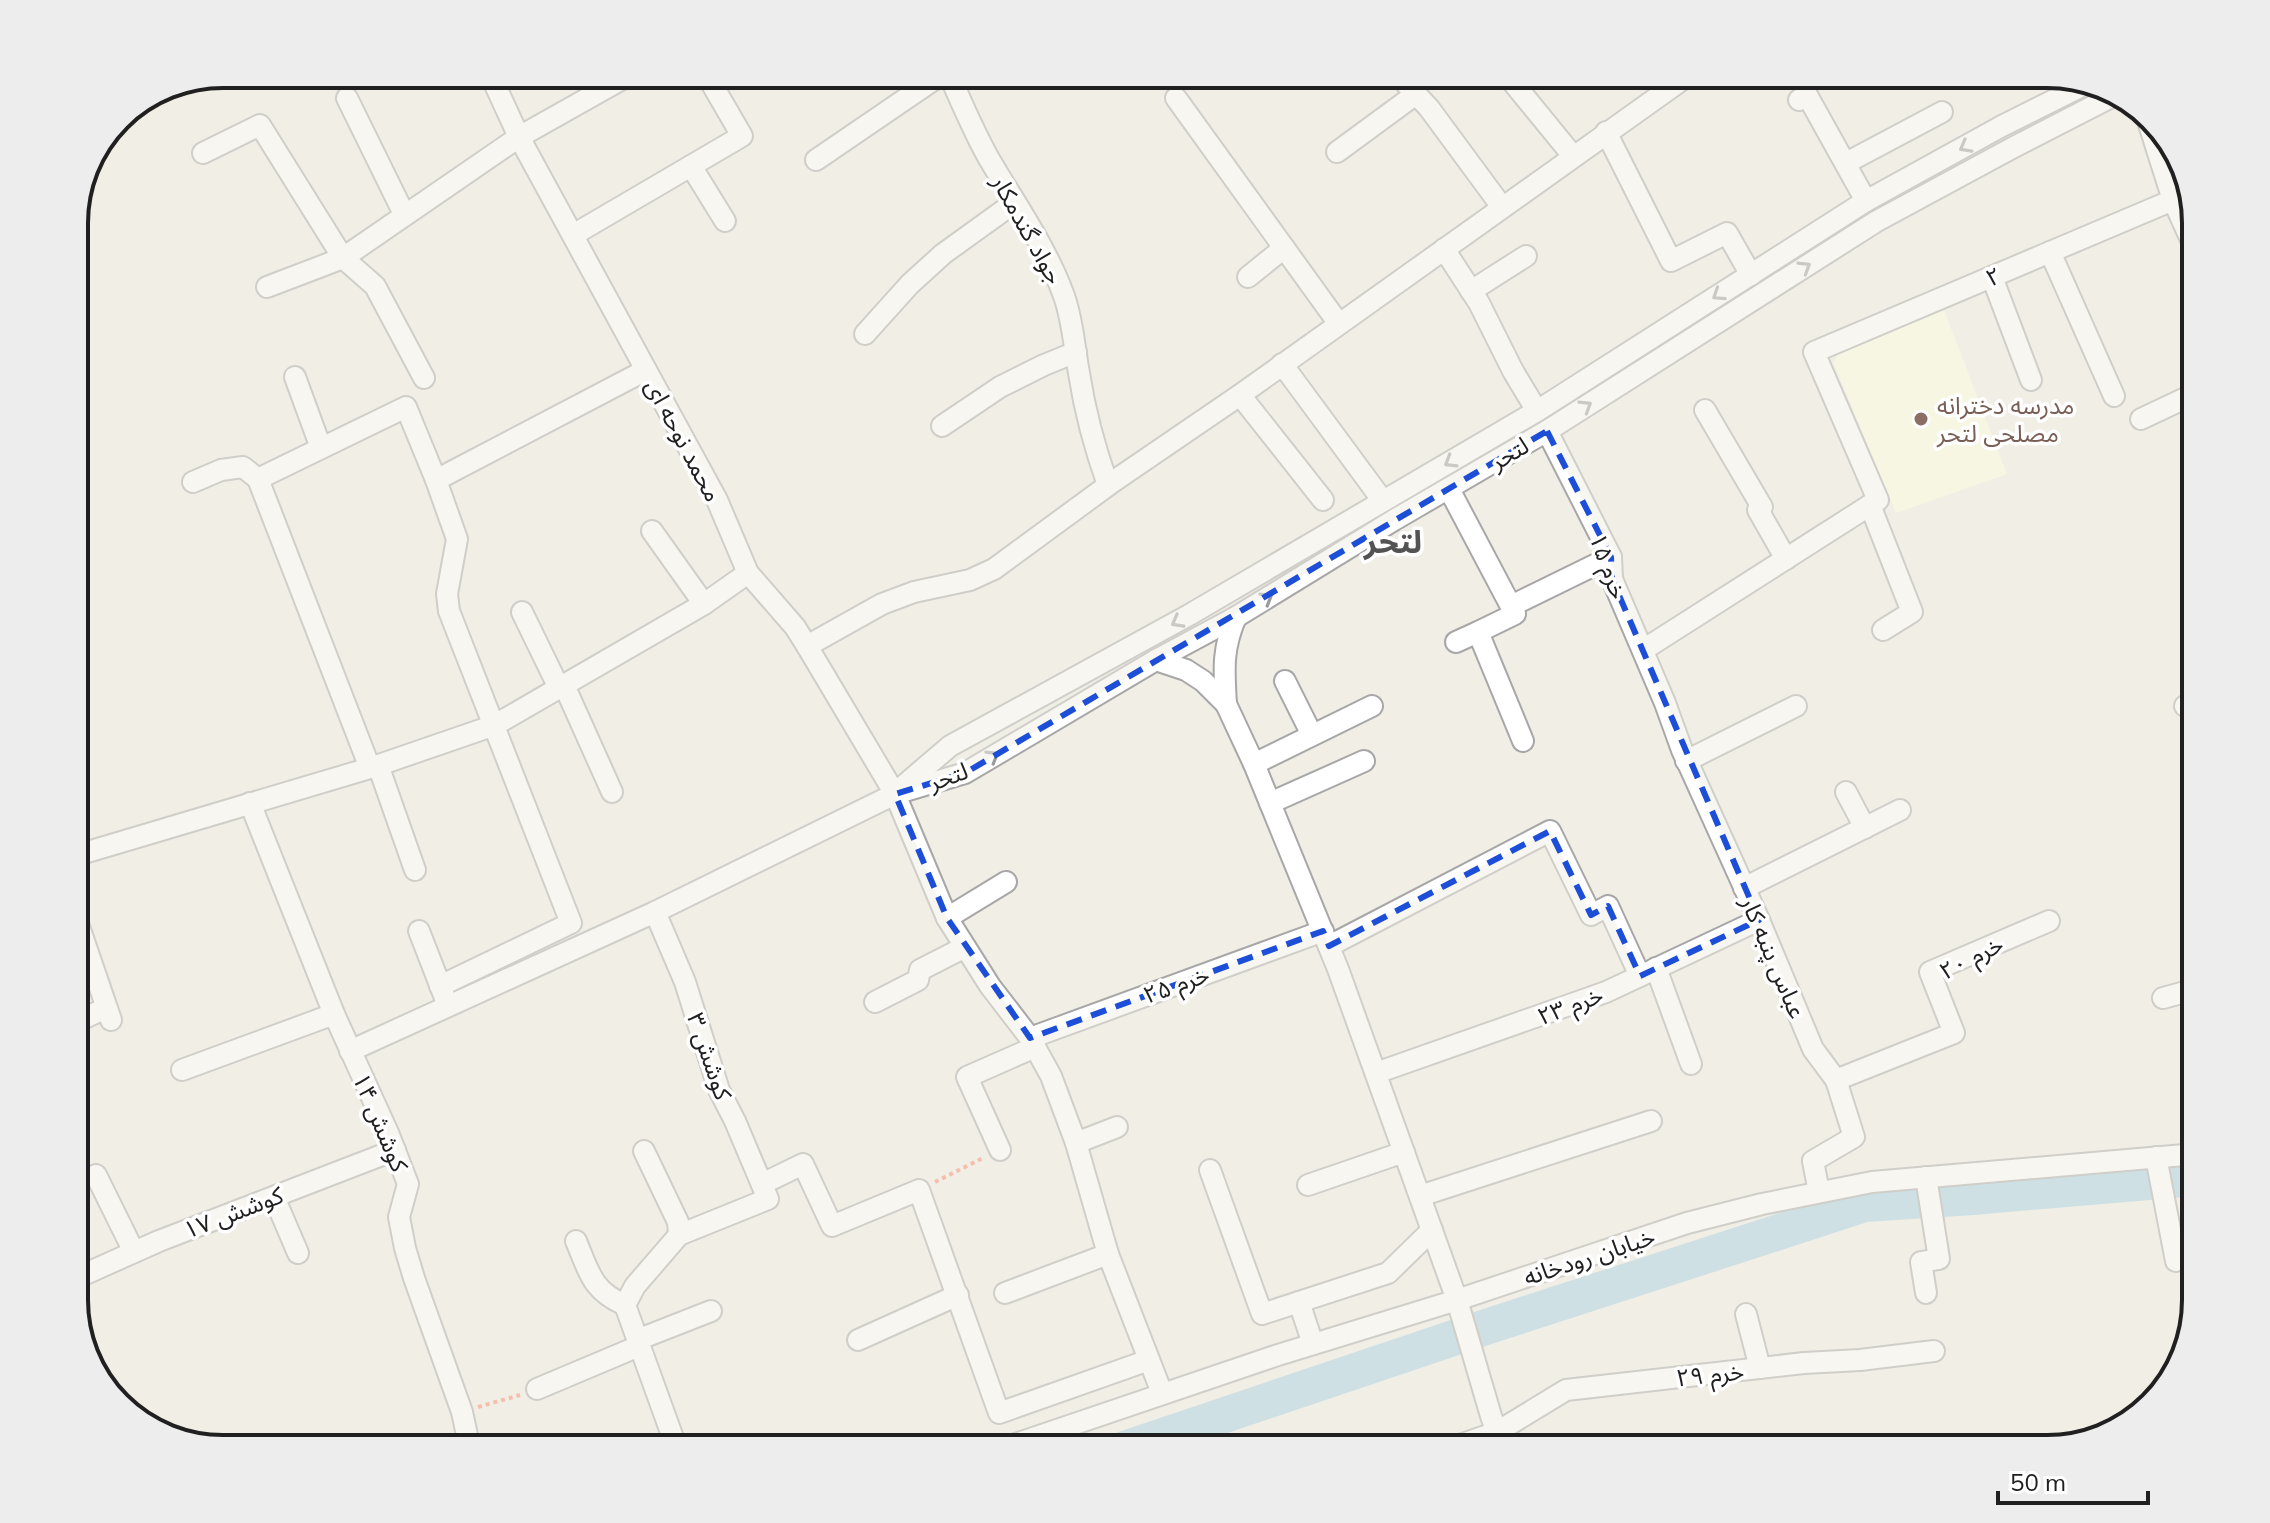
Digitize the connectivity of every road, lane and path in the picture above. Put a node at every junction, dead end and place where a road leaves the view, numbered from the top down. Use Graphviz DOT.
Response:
graph roads {
  1 [pos="496,88"];
  2 [pos="606,88"];
  3 [pos="714,88"];
  4 [pos="921,88"];
  5 [pos="955,88"];
  6 [pos="1405,88"];
  7 [pos="1415,88"];
  8 [pos="1523,88"];
  9 [pos="1670,88"];
  10 [pos="2072,91"];
  11 [pos="347,98"];
  12 [pos="1176,98"];
  13 [pos="1799,100"];
  14 [pos="2104,101"];
  15 [pos="1942,112"];
  16 [pos="2002,126"];
  17 [pos="1606,132"];
  18 [pos="519,137"];
  19 [pos="2014,147"];
  20 [pos="2161,151"];
  21 [pos="1337,152"];
  22 [pos="203,153"];
  23 [pos="1573,156"];
  24 [pos="816,160"];
  25 [pos="1846,163"];
  26 [pos="691,166"];
  27 [pos="2177,189"];
  28 [pos="2179,199"];
  29 [pos="1866,201"];
  30 [pos="1015,202"];
  31 [pos="1502,207"];
  32 [pos="404,214"];
  33 [pos="725,221"];
  34 [pos="573,235"];
  35 [pos="1284,248"];
  36 [pos="1444,249"];
  37 [pos="2050,252"];
  38 [pos="1526,256"];
  39 [pos="343,258"];
  40 [pos="1751,275"];
  41 [pos="1248,277"];
  42 [pos="1992,277"];
  43 [pos="267,287"];
  44 [pos="1471,291"];
  45 [pos="1339,324"];
  46 [pos="865,334"];
  47 [pos="1076,352"];
  48 [pos="1282,364"];
  49 [pos="646,370"];
  50 [pos="295,377"];
  51 [pos="424,378"];
  52 [pos="2031,380"];
  53 [pos="1240,395"];
  54 [pos="2114,396"];
  55 [pos="2182,400"];
  56 [pos="1705,410"];
  57 [pos="1537,411"];
  58 [pos="2141,419"];
  59 [pos="942,426"];
  60 [pos="1547,431"];
  61 [pos="321,448"];
  62 [pos="258,479"];
  63 [pos="436,480"];
  64 [pos="193,482"];
  65 [pos="1108,485"];
  66 [pos="1449,489"];
  67 [pos="1323,500"];
  68 [pos="1383,501"];
  69 [pos="1870,505"];
  70 [pos="652,531"];
  71 [pos="1611,557"];
  72 [pos="1786,559"];
  73 [pos="748,573"];
  74 [pos="704,604"];
  75 [pos="1513,610"];
  76 [pos="522,612"];
  77 [pos="1236,617"];
  78 [pos="1883,630"];
  79 [pos="1478,632"];
  80 [pos="1456,642"];
  81 [pos="807,646"];
  82 [pos="1643,650"];
  83 [pos="1156,660"];
  84 [pos="1285,681"];
  85 [pos="561,686"];
  86 [pos="1665,703"];
  87 [pos="1226,704"];
  88 [pos="1372,706"];
  89 [pos="1796,706"];
  90 [pos="495,725"];
  91 [pos="1312,735"];
  92 [pos="1523,741"];
  93 [pos="1364,761"];
  94 [pos="1686,761"];
  95 [pos="1254,764"];
  96 [pos="374,766"];
  97 [pos="612,792"];
  98 [pos="1846,792"];
  99 [pos="895,794"];
  100 [pos="250,803"];
  101 [pos="1270,803"];
  102 [pos="1900,810"];
  103 [pos="1865,828"];
  104 [pos="88,852"];
  105 [pos="415,870"];
  106 [pos="1006,882"];
  107 [pos="1744,888"];
  108 [pos="655,912"];
  109 [pos="947,918"];
  110 [pos="1759,920"];
  111 [pos="2049,921"];
  112 [pos="419,931"];
  113 [pos="1326,938"];
  114 [pos="965,947"];
  115 [pos="88,953"];
  116 [pos="1648,972"];
  117 [pos="440,986"];
  118 [pos="2182,993"];
  119 [pos="2163,998"];
  120 [pos="875,1002"];
  121 [pos="448,1006"];
  122 [pos="334,1014"];
  123 [pos="88,1019"];
  124 [pos="1032,1042"];
  125 [pos="350,1051"];
  126 [pos="1691,1064"];
  127 [pos="182,1070"];
  128 [pos="1376,1073"];
  129 [pos="1836,1080"];
  130 [pos="1651,1121"];
  131 [pos="1117,1127"];
  132 [pos="1076,1143"];
  133 [pos="395,1150"];
  134 [pos="1000,1150"];
  135 [pos="644,1151"];
  136 [pos="1404,1152"];
  137 [pos="2182,1155"];
  138 [pos="2156,1157"];
  139 [pos="1210,1170"];
  140 [pos="96,1175"];
  141 [pos="1926,1177"];
  142 [pos="1308,1185"];
  143 [pos="919,1190"];
  144 [pos="765,1191"];
  145 [pos="1819,1192"];
  146 [pos="1420,1196"];
  147 [pos="274,1197"];
  148 [pos="1432,1230"];
  149 [pos="679,1235"];
  150 [pos="576,1241"];
  151 [pos="134,1252"];
  152 [pos="298,1253"];
  153 [pos="1108,1254"];
  154 [pos="2176,1261"];
  155 [pos="88,1273"];
  156 [pos="1005,1293"];
  157 [pos="1926,1293"];
  158 [pos="958,1295"];
  159 [pos="1457,1300"];
  160 [pos="1299,1302"];
  161 [pos="625,1305"];
  162 [pos="711,1311"];
  163 [pos="1746,1314"];
  164 [pos="858,1340"];
  165 [pos="638,1343"];
  166 [pos="1313,1344"];
  167 [pos="1934,1351"];
  168 [pos="1149,1360"];
  169 [pos="1760,1368"];
  170 [pos="537,1389"];
  171 [pos="1162,1393"];
  172 [pos="462,1412"];
  173 [pos="467,1435"];
  174 [pos="672,1435"];
  175 [pos="1064,1435"];
  176 [pos="1498,1435"];
  177 [pos="1507,1435"];
  1 -- 18 [label="street, محمد نوحه ای"];
  2 -- 18 [label="street"];
  3 -- 26 [label="street"];
  4 -- 24 [label="street"];
  5 -- 30 [label="street, جواد گندمکار"];
  6 -- 21 [label="street"];
  7 -- 31 [label="street"];
  8 -- 23 [label="street"];
  9 -- 17 [label="street"];
  10 -- 16 [label="street, لتحر"];
  11 -- 32 [label="street"];
  12 -- 35 [label="street"];
  13 -- 25 [label="street"];
  14 -- 19 [label="street, لتحر"];
  15 -- 25 [label="street"];
  16 -- 19 [label="street"];
  16 -- 29 [label="street, لتحر, one-way"];
  17 -- 23 [label="street"];
  17 -- 40 [label="street"];
  18 -- 32 [label="street"];
  18 -- 34 [label="street, محمد نوحه ای"];
  60 -- 19 [label="street, لتحر, one-way"];
  20 -- 27 [label="street"];
  22 -- 39 [label="street"];
  23 -- 31 [label="street"];
  25 -- 29 [label="street"];
  26 -- 33 [label="street"];
  26 -- 34 [label="street"];
  28 -- 37 [label="street, ۲"];
  29 -- 40 [label="street, لتحر"];
  30 -- 46 [label="street"];
  30 -- 47 [label="street, جواد گندمکار"];
  31 -- 36 [label="street"];
  32 -- 39 [label="street"];
  34 -- 49 [label="street, محمد نوحه ای"];
  35 -- 41 [label="street"];
  35 -- 45 [label="street"];
  36 -- 44 [label="street"];
  36 -- 45 [label="street"];
  37 -- 42 [label="street, ۲"];
  37 -- 54 [label="street"];
  38 -- 44 [label="street"];
  39 -- 43 [label="street"];
  39 -- 51 [label="street"];
  40 -- 57 [label="street, لتحر, one-way"];
  42 -- 52 [label="street"];
  42 -- 69 [label="street, ۲"];
  44 -- 57 [label="street"];
  45 -- 48 [label="street"];
  47 -- 59 [label="street"];
  47 -- 65 [label="street, جواد گندمکار"];
  48 -- 53 [label="street"];
  48 -- 68 [label="street"];
  49 -- 63 [label="street"];
  49 -- 73 [label="street, محمد نوحه ای"];
  50 -- 61 [label="street"];
  53 -- 65 [label="street"];
  53 -- 67 [label="street"];
  55 -- 58 [label="street"];
  56 -- 72 [label="street"];
  57 -- 68 [label="street, لتحر, one-way"];
  60 -- 66 [label="street, لتحر"];
  60 -- 71 [label="street, خرم ۱۵"];
  61 -- 62 [label="street"];
  61 -- 63 [label="street"];
  62 -- 64 [label="street"];
  62 -- 96 [label="street"];
  63 -- 90 [label="street"];
  65 -- 81 [label="street"];
  66 -- 75 [label="street"];
  77 -- 66 [label="street, لتحر, one-way"];
  68 -- 99 [label="street, لتحر, one-way"];
  69 -- 72 [label="street"];
  69 -- 78 [label="street"];
  70 -- 74 [label="street"];
  71 -- 75 [label="street"];
  71 -- 82 [label="street, خرم ۱۵"];
  72 -- 82 [label="street"];
  73 -- 74 [label="street"];
  73 -- 81 [label="street, محمد نوحه ای"];
  74 -- 85 [label="street"];
  75 -- 79 [label="street"];
  76 -- 85 [label="street"];
  77 -- 83 [label="street, لتحر"];
  77 -- 87 [label="street"];
  79 -- 80 [label="street"];
  79 -- 92 [label="street"];
  81 -- 99 [label="street, محمد نوحه ای"];
  82 -- 86 [label="street, خرم ۱۵"];
  83 -- 87 [label="street"];
  99 -- 83 [label="street, لتحر, one-way"];
  84 -- 91 [label="street"];
  85 -- 90 [label="street"];
  85 -- 97 [label="street"];
  86 -- 94 [label="street, عباس پنبه کار"];
  87 -- 95 [label="street"];
  88 -- 91 [label="street"];
  89 -- 94 [label="street"];
  90 -- 96 [label="street"];
  90 -- 117 [label="street"];
  91 -- 95 [label="street"];
  93 -- 101 [label="street"];
  94 -- 107 [label="street, عباس پنبه کار"];
  95 -- 101 [label="street"];
  96 -- 100 [label="street"];
  96 -- 105 [label="street"];
  98 -- 103 [label="street"];
  99 -- 108 [label="street, لتحر"];
  99 -- 109 [label="street, محمد نوحه ای"];
  100 -- 104 [label="street"];
  100 -- 122 [label="street, کوشش ۱۴"];
  101 -- 113 [label="street"];
  102 -- 103 [label="street"];
  103 -- 107 [label="street"];
  106 -- 109 [label="street"];
  107 -- 110 [label="street, عباس پنبه کار"];
  108 -- 121 [label="street, لتحر"];
  108 -- 144 [label="street, کوشش ۳"];
  109 -- 114 [label="street, محمد نوحه ای"];
  110 -- 116 [label="street, خرم ۲۳"];
  110 -- 129 [label="street, عباس پنبه کار"];
  111 -- 129 [label="street, خرم ۲۰"];
  112 -- 117 [label="street"];
  113 -- 116 [label="street, خرم ۲۵"];
  113 -- 124 [label="street, خرم ۲۵"];
  113 -- 128 [label="street"];
  114 -- 120 [label="street"];
  114 -- 124 [label="street, محمد نوحه ای"];
  115 -- 123 [label="street"];
  116 -- 126 [label="street"];
  116 -- 128 [label="street, خرم ۲۳"];
  117 -- 121 [label="street"];
  118 -- 119 [label="street"];
  121 -- 125 [label="street, لتحر"];
  122 -- 125 [label="street, کوشش ۱۴"];
  122 -- 127 [label="street"];
  124 -- 132 [label="street, محمد نوحه ای"];
  124 -- 134 [label="street, خرم ۲۵"];
  125 -- 133 [label="street, کوشش ۱۴"];
  128 -- 136 [label="street"];
  129 -- 145 [label="street, عباس پنبه کار"];
  130 -- 146 [label="street"];
  131 -- 132 [label="street"];
  132 -- 153 [label="street, محمد نوحه ای"];
  133 -- 147 [label="street, کوشش ۱۷"];
  133 -- 172 [label="street, کوشش ۱۴"];
  134 -- 143 [label="path"];
  135 -- 149 [label="street"];
  136 -- 142 [label="street"];
  136 -- 146 [label="street"];
  137 -- 138 [label="street, خیابان رودخانه"];
  138 -- 141 [label="street, خیابان رودخانه"];
  138 -- 154 [label="street"];
  139 -- 160 [label="street"];
  140 -- 151 [label="street"];
  141 -- 145 [label="street, خیابان رودخانه"];
  141 -- 157 [label="street"];
  143 -- 144 [label="street"];
  143 -- 158 [label="street"];
  144 -- 149 [label="street"];
  145 -- 159 [label="street, خیابان رودخانه"];
  146 -- 148 [label="street"];
  147 -- 151 [label="street, کوشش ۱۷"];
  147 -- 152 [label="street"];
  148 -- 159 [label="street"];
  148 -- 160 [label="street"];
  149 -- 161 [label="street"];
  150 -- 161 [label="street"];
  151 -- 155 [label="street, کوشش ۱۷"];
  153 -- 156 [label="street"];
  153 -- 168 [label="street, محمد نوحه ای"];
  158 -- 164 [label="street"];
  158 -- 168 [label="street"];
  159 -- 166 [label="street, خیابان رودخانه"];
  159 -- 176 [label="street"];
  160 -- 166 [label="street"];
  161 -- 165 [label="street"];
  162 -- 165 [label="street"];
  163 -- 169 [label="street"];
  165 -- 170 [label="street"];
  165 -- 174 [label="street"];
  166 -- 171 [label="street, خیابان رودخانه"];
  167 -- 169 [label="street, خرم ۲۹"];
  168 -- 171 [label="street, محمد نوحه ای"];
  169 -- 177 [label="street, خرم ۲۹"];
  170 -- 172 [label="path"];
  171 -- 175 [label="street, خیابان رودخانه"];
  172 -- 173 [label="street, کوشش ۱۴"];
}
